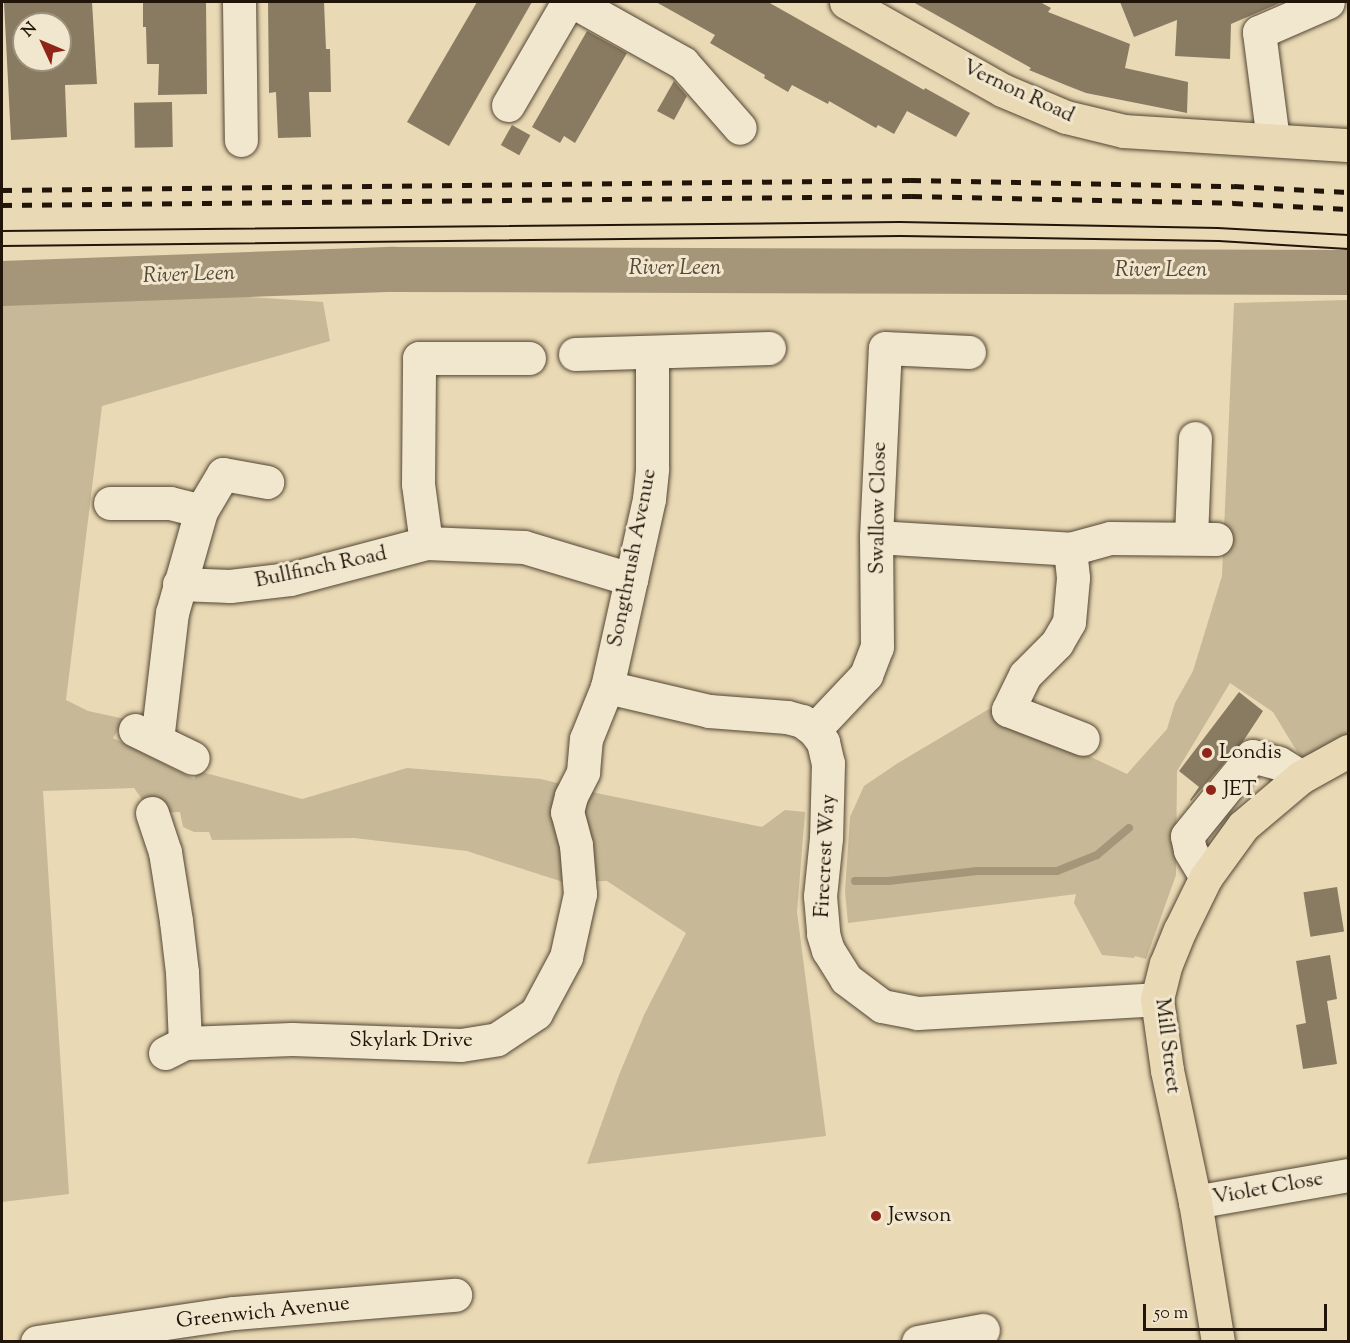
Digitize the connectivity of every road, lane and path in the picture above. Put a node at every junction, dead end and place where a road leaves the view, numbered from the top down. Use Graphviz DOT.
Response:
graph roads {
  1 [pos="239,2"];
  2 [pos="568,2"];
  3 [pos="574,2"];
  4 [pos="846,2"];
  5 [pos="1328,2"];
  6 [pos="508,105"];
  7 [pos="231,121"];
  8 [pos="740,128"];
  9 [pos="1273,140"];
  10 [pos="1348,145"];
  11 [pos="769,348"];
  12 [pos="969,352"];
  13 [pos="637,353"];
  14 [pos="575,354"];
  15 [pos="529,358"];
  16 [pos="1195,438"];
  17 [pos="267,482"];
  18 [pos="110,503"];
  19 [pos="185,507"];
  20 [pos="876,537"];
  21 [pos="426,543"];
  22 [pos="1070,549"];
  23 [pos="631,579"];
  24 [pos="179,584"];
  25 [pos="607,687"];
  26 [pos="814,730"];
  27 [pos="1083,739"];
  28 [pos="1348,751"];
  29 [pos="193,758"];
  30 [pos="1301,777"];
  31 [pos="152,813"];
  32 [pos="1206,877"];
  33 [pos="1157,999"];
  34 [pos="1346,1185"];
  35 [pos="1195,1202"];
  36 [pos="455,1295"];
  37 [pos="983,1330"];
  38 [pos="37,1341"];
  39 [pos="918,1341"];
  40 [pos="1218,1341"];
  1 -- 7 [label="street"];
  2 -- 6 [label="street"];
  3 -- 8 [label="street"];
  4 -- 9 [label="main road, Vernon Road"];
  5 -- 9 [label="street"];
  9 -- 10 [label="main road, Vernon Road"];
  11 -- 13 [label="street"];
  12 -- 20 [label="street, Swallow Close"];
  13 -- 14 [label="street"];
  13 -- 23 [label="street, Songthrush Avenue"];
  15 -- 21 [label="street"];
  16 -- 22 [label="street"];
  17 -- 19 [label="street"];
  18 -- 19 [label="street"];
  19 -- 24 [label="street"];
  20 -- 22 [label="street"];
  20 -- 26 [label="street, Swallow Close"];
  21 -- 23 [label="street, Bullfinch Road"];
  21 -- 24 [label="street, Bullfinch Road"];
  22 -- 27 [label="street"];
  23 -- 25 [label="street, Songthrush Avenue"];
  24 -- 29 [label="street"];
  25 -- 26 [label="street"];
  25 -- 31 [label="street, Skylark Drive"];
  26 -- 33 [label="street, Firecrest Way"];
  28 -- 30 [label="main road, Mill Street"];
  30 -- 32 [label="main road, Mill Street"];
  30 -- 32 [label="street"];
  32 -- 33 [label="main road, Mill Street"];
  33 -- 35 [label="main road, Mill Street"];
  34 -- 35 [label="street, Violet Close"];
  35 -- 40 [label="main road, Mill Street"];
  36 -- 38 [label="street, Greenwich Avenue"];
  37 -- 39 [label="street"];
}
